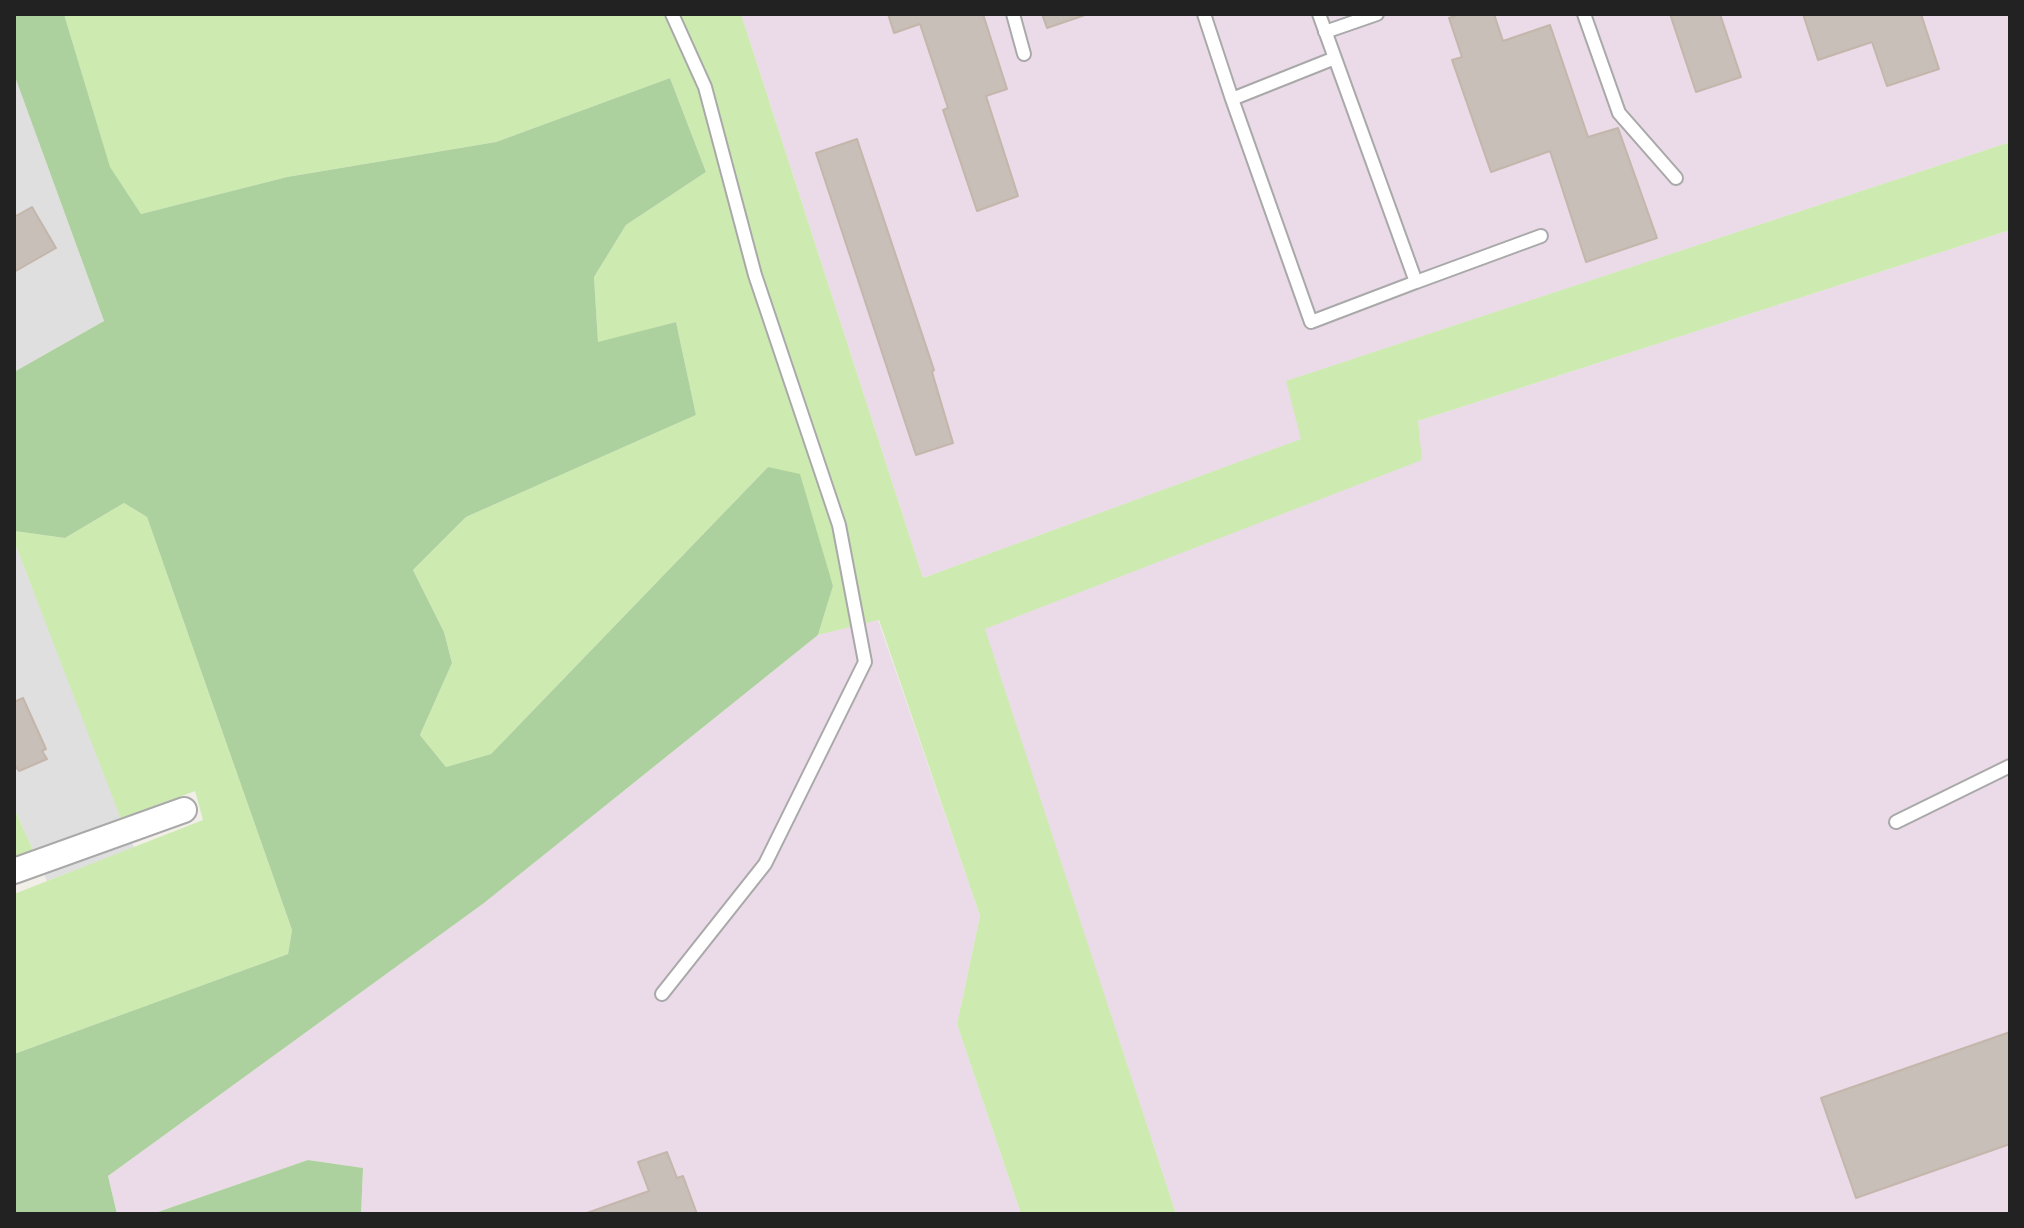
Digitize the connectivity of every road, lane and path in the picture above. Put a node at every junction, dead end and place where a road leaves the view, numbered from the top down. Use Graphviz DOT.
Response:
graph roads {
  1 [pos="672,14"];
  2 [pos="1013,14"];
  3 [pos="1204,14"];
  4 [pos="1319,14"];
  5 [pos="1377,14"];
  6 [pos="1584,14"];
  7 [pos="1325,32"];
  8 [pos="1024,54"];
  9 [pos="1335,58"];
  10 [pos="1232,99"];
  11 [pos="1676,178"];
  12 [pos="1541,236"];
  13 [pos="1416,282"];
  14 [pos="2010,766"];
  15 [pos="184,810"];
  16 [pos="1896,822"];
  17 [pos="14,871"];
  18 [pos="662,994"];
  1 -- 18 [label="lane"];
  2 -- 8 [label="lane"];
  3 -- 10 [label="lane"];
  4 -- 7 [label="lane"];
  5 -- 7 [label="lane"];
  6 -- 11 [label="lane"];
  7 -- 9 [label="lane"];
  9 -- 10 [label="lane"];
  9 -- 13 [label="lane"];
  10 -- 13 [label="lane"];
  12 -- 13 [label="lane"];
  14 -- 16 [label="lane"];
  15 -- 17 [label="street"];
}
